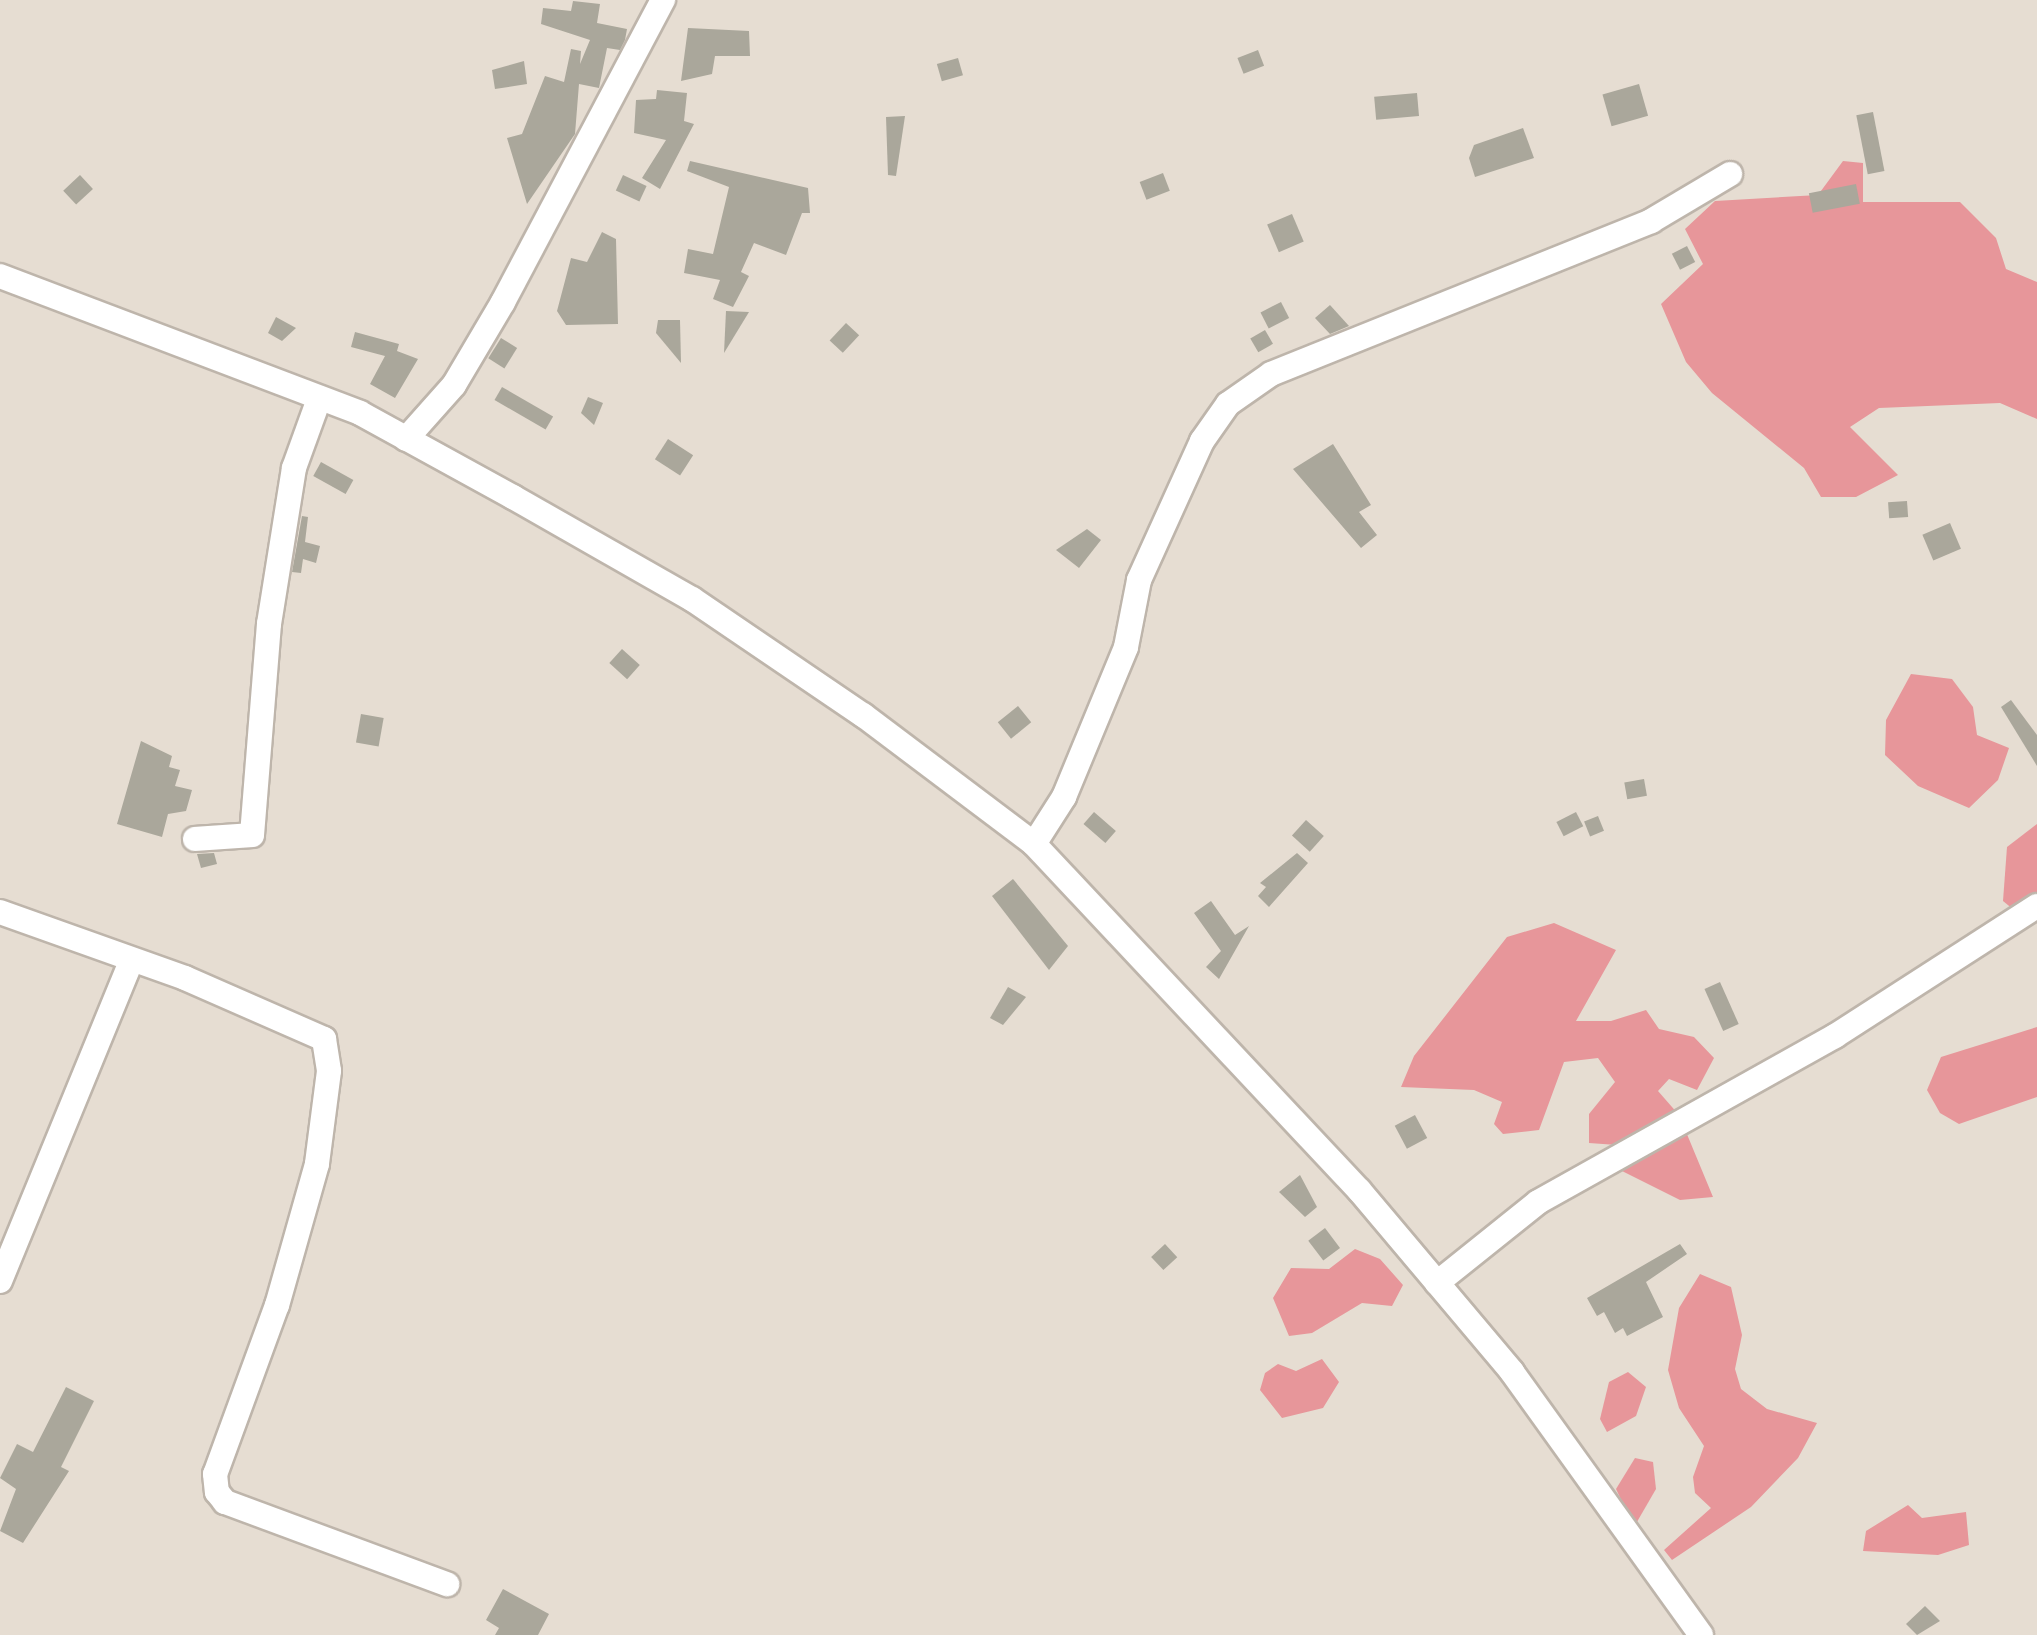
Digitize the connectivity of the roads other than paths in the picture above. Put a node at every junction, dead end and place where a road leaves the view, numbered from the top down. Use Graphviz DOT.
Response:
graph roads {
  1 [pos="663,0"];
  2 [pos="1730,174"];
  3 [pos="0,276"];
  4 [pos="319,399"];
  5 [pos="406,439"];
  6 [pos="195,839"];
  7 [pos="1034,844"];
  8 [pos="2037,906"];
  9 [pos="0,912"];
  10 [pos="131,962"];
  11 [pos="0,1281"];
  12 [pos="1437,1283"];
  13 [pos="447,1584"];
  14 [pos="1701,1635"];
  1 -- 5 [label="street"];
  2 -- 7 [label="street"];
  3 -- 4 [label="street"];
  4 -- 5 [label="street"];
  4 -- 6 [label="street"];
  5 -- 7 [label="street"];
  7 -- 12 [label="street"];
  8 -- 12 [label="street"];
  9 -- 10 [label="street"];
  10 -- 11 [label="street"];
  10 -- 13 [label="street"];
  12 -- 14 [label="street"];
}
